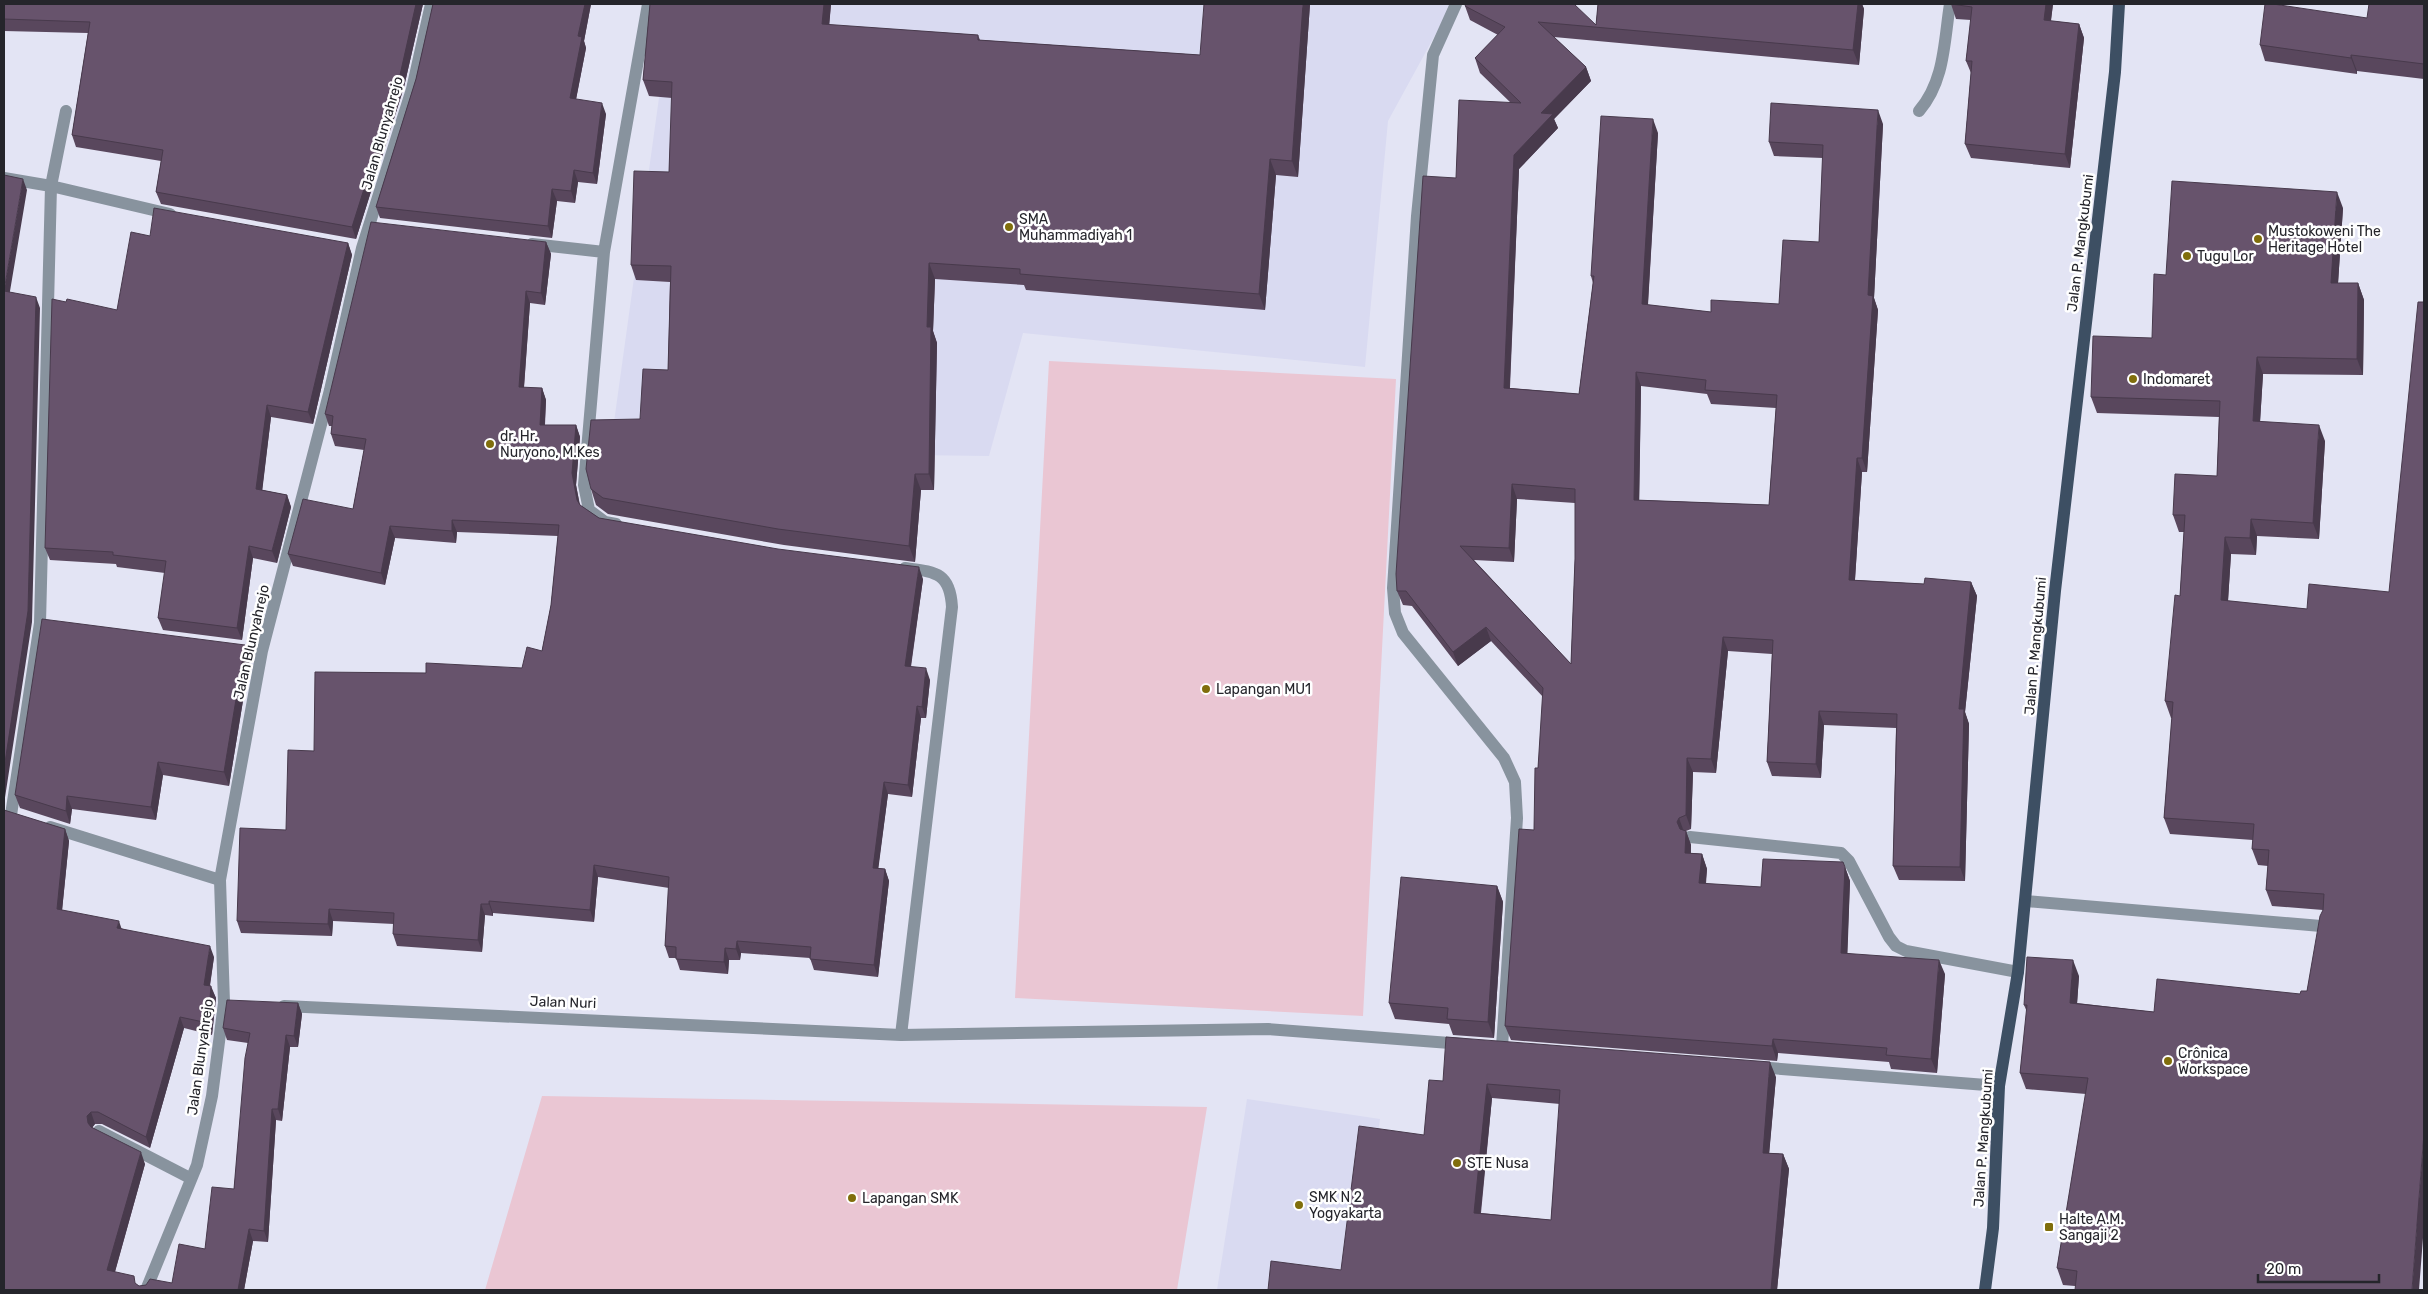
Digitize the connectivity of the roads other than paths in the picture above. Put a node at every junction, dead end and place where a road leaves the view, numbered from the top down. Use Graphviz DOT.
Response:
graph roads {
  1 [pos="431,4"];
  2 [pos="648,4"];
  3 [pos="1456,4"];
  4 [pos="1950,4"];
  5 [pos="2118,4"];
  6 [pos="66,111"];
  7 [pos="1919,111"];
  8 [pos="4,178"];
  9 [pos="51,186"];
  10 [pos="178,216"];
  11 [pos="516,242"];
  12 [pos="604,252"];
  13 [pos="632,526"];
  14 [pos="892,567"];
  15 [pos="12,815"];
  16 [pos="40,824"];
  17 [pos="1690,837"];
  18 [pos="220,880"];
  19 [pos="2026,902"];
  20 [pos="2321,926"];
  21 [pos="2018,972"];
  22 [pos="274,1005"];
  23 [pos="900,1034"];
  24 [pos="1473,1045"];
  25 [pos="1502,1047"];
  26 [pos="1740,1066"];
  27 [pos="1999,1086"];
  28 [pos="99,1131"];
  29 [pos="190,1178"];
  30 [pos="146,1290"];
  31 [pos="1985,1290"];
  1 -- 18 [label="street, Jalan Blunyahrejo"];
  2 -- 12 [label="street"];
  3 -- 25 [label="street"];
  4 -- 7 [label="street"];
  5 -- 19 [label="main road, Jalan P. Mangkubumi"];
  6 -- 9 [label="street"];
  8 -- 9 [label="street"];
  9 -- 10 [label="street"];
  9 -- 15 [label="street"];
  11 -- 12 [label="street"];
  12 -- 13 [label="street"];
  14 -- 23 [label="street"];
  16 -- 18 [label="street"];
  17 -- 21 [label="street"];
  18 -- 29 [label="street, Jalan Blunyahrejo"];
  19 -- 20 [label="street"];
  19 -- 21 [label="main road, Jalan P. Mangkubumi"];
  21 -- 27 [label="main road, Jalan P. Mangkubumi"];
  22 -- 23 [label="street, Jalan Nuri"];
  23 -- 24 [label="street, Jalan Nuri"];
  26 -- 27 [label="street"];
  27 -- 31 [label="main road, Jalan P. Mangkubumi"];
  28 -- 29 [label="street"];
  29 -- 30 [label="street, Jalan Blunyahrejo"];
}
